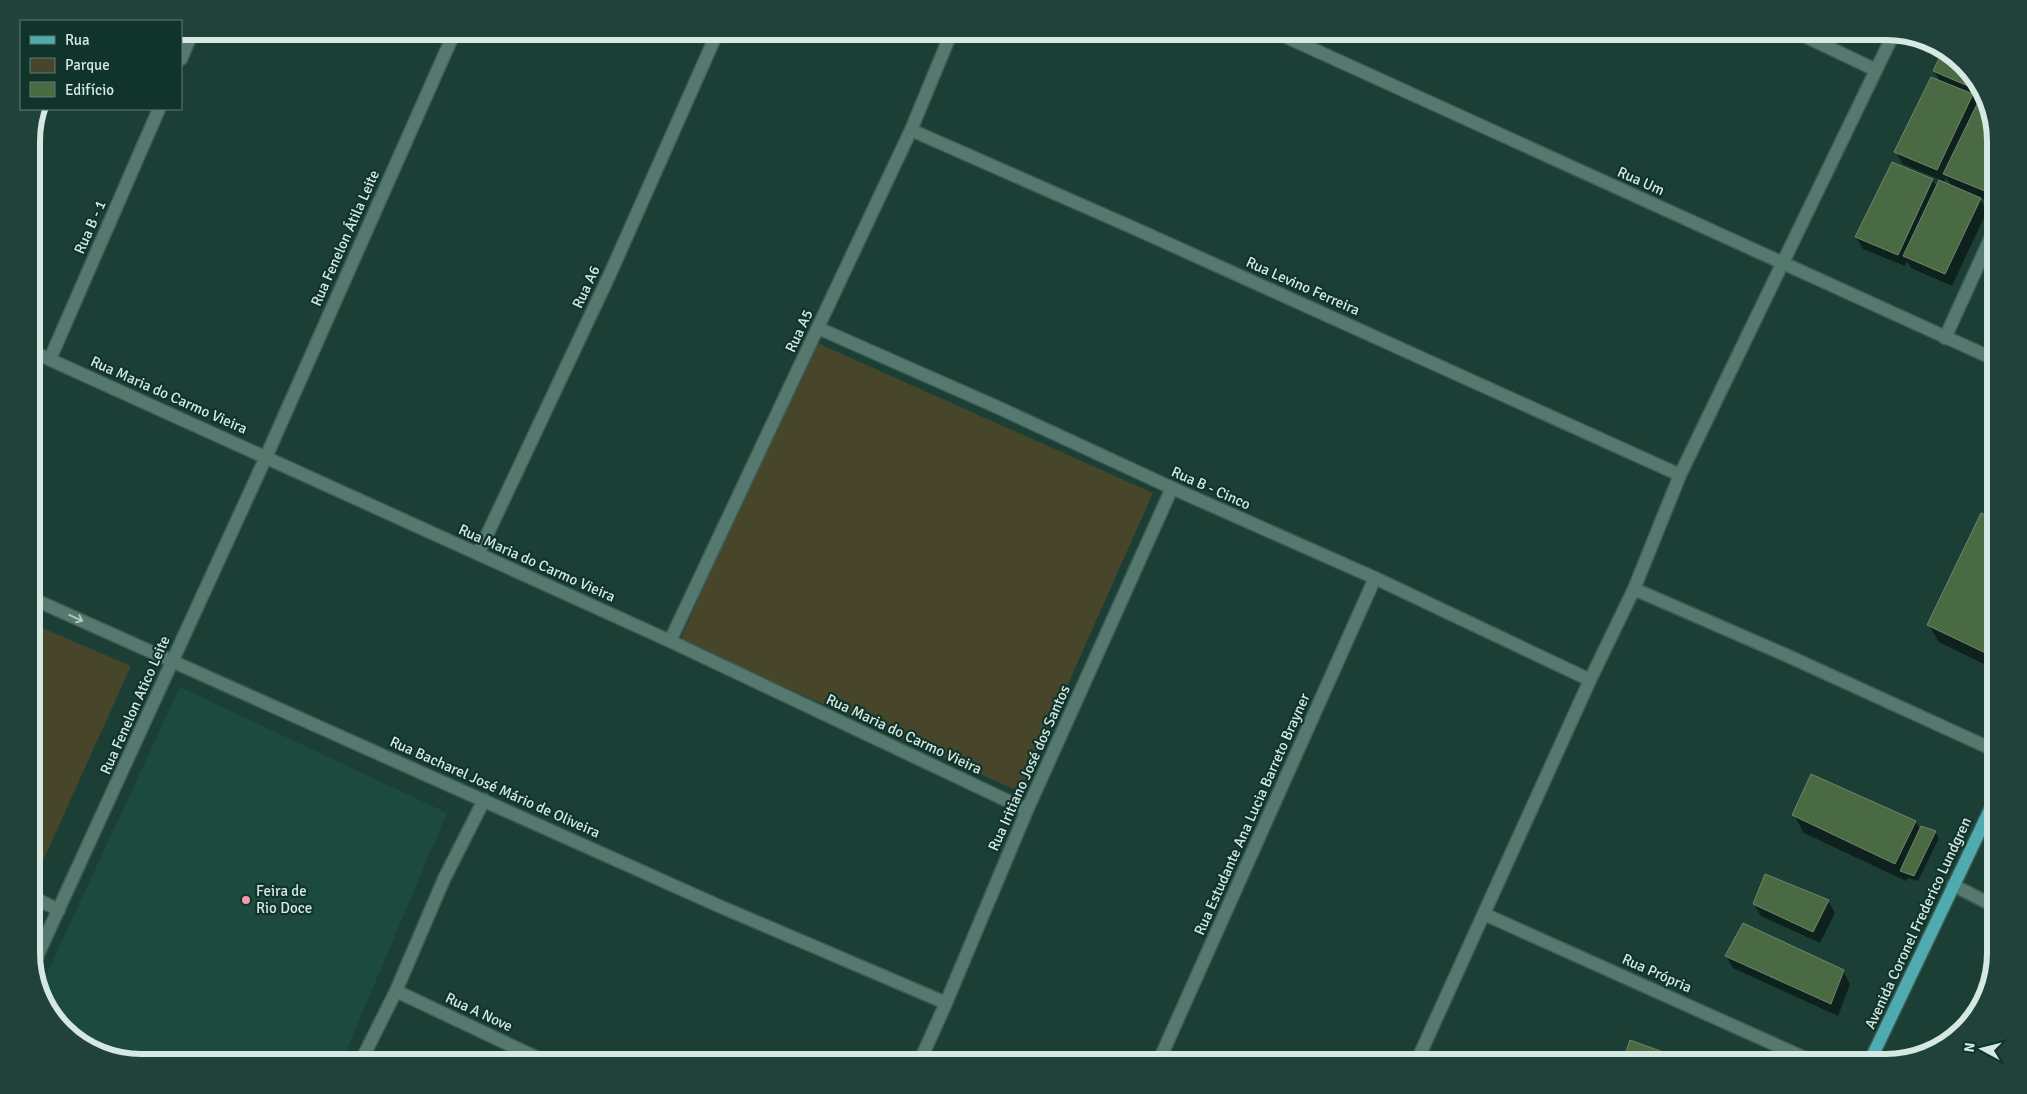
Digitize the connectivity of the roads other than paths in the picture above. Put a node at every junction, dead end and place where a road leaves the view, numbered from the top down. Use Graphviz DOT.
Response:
graph roads {
  1 [pos="189,40"];
  2 [pos="451,40"];
  3 [pos="714,40"];
  4 [pos="948,40"];
  5 [pos="1293,40"];
  6 [pos="1813,40"];
  7 [pos="1891,40"];
  8 [pos="182,57"];
  9 [pos="1876,70"];
  10 [pos="159,110"];
  11 [pos="911,130"];
  12 [pos="1987,246"];
  13 [pos="1784,264"];
  14 [pos="818,328"];
  15 [pos="1945,338"];
  16 [pos="40,355"];
  17 [pos="1987,356"];
  18 [pos="50,359"];
  19 [pos="266,457"];
  20 [pos="1680,474"];
  21 [pos="1172,488"];
  22 [pos="478,554"];
  23 [pos="1375,578"];
  24 [pos="1634,588"];
  25 [pos="40,602"];
  26 [pos="670,641"];
  27 [pos="172,662"];
  28 [pos="1590,680"];
  29 [pos="1987,747"];
  30 [pos="484,800"];
  31 [pos="1026,810"];
  32 [pos="1987,815"];
  33 [pos="1953,884"];
  34 [pos="40,901"];
  35 [pos="1987,902"];
  36 [pos="59,910"];
  37 [pos="1484,914"];
  38 [pos="40,950"];
  39 [pos="396,991"];
  40 [pos="946,1003"];
  41 [pos="364,1054"];
  42 [pos="529,1054"];
  43 [pos="923,1054"];
  44 [pos="1162,1054"];
  45 [pos="1420,1054"];
  46 [pos="1796,1054"];
  47 [pos="1873,1054"];
  1 -- 8 [label="street"];
  2 -- 19 [label="street, Rua Fenelon Átila Leite"];
  3 -- 22 [label="street, Rua A6"];
  4 -- 11 [label="street, Rua A5"];
  5 -- 13 [label="street, Rua Um"];
  6 -- 9 [label="street"];
  7 -- 9 [label="street"];
  9 -- 13 [label="street"];
  10 -- 18 [label="street, Rua B - 1"];
  11 -- 14 [label="street, Rua A5"];
  11 -- 20 [label="street, Rua Levino Ferreira"];
  12 -- 15 [label="street"];
  13 -- 15 [label="street, Rua Um"];
  13 -- 20 [label="street"];
  14 -- 21 [label="street, Rua B - Cinco"];
  14 -- 26 [label="street, Rua A5"];
  15 -- 17 [label="street, Rua Um"];
  16 -- 18 [label="street, Rua Maria do Carmo Vieira"];
  18 -- 19 [label="street, Rua Maria do Carmo Vieira"];
  19 -- 22 [label="street, Rua Maria do Carmo Vieira"];
  19 -- 27 [label="street, Rua Fenelon Atico Leite"];
  20 -- 24 [label="street"];
  21 -- 23 [label="street, Rua B - Cinco"];
  21 -- 31 [label="street, Rua Iritiano José dos Santos"];
  22 -- 26 [label="street, Rua Maria do Carmo Vieira"];
  23 -- 28 [label="street, Rua B - Cinco"];
  23 -- 44 [label="street, Rua Estudante Ana Lucia Barreto Brayner"];
  24 -- 28 [label="street"];
  24 -- 29 [label="street"];
  25 -- 27 [label="street, Rua Bacharel José Mário de Oliveira, one-way"];
  26 -- 31 [label="street, Rua Maria do Carmo Vieira"];
  27 -- 30 [label="street, Rua Bacharel José Mário de Oliveira"];
  27 -- 36 [label="street, Rua Fenelon Atico Leite"];
  28 -- 37 [label="street"];
  30 -- 39 [label="street"];
  30 -- 40 [label="street, Rua Bacharel José Mário de Oliveira"];
  31 -- 40 [label="street, Rua Iritiano José dos Santos"];
  32 -- 33 [label="main road, Avenida Coronel Frederico Lundgren"];
  33 -- 35 [label="street"];
  33 -- 47 [label="main road, Avenida Coronel Frederico Lundgren"];
  34 -- 36 [label="street"];
  36 -- 38 [label="street, Rua Fenelon Atico Leite"];
  37 -- 45 [label="street"];
  37 -- 46 [label="street, Rua Própria"];
  39 -- 41 [label="street"];
  39 -- 42 [label="street, Rua A Nove"];
  40 -- 43 [label="street, Rua Iritiano José dos Santos"];
}
